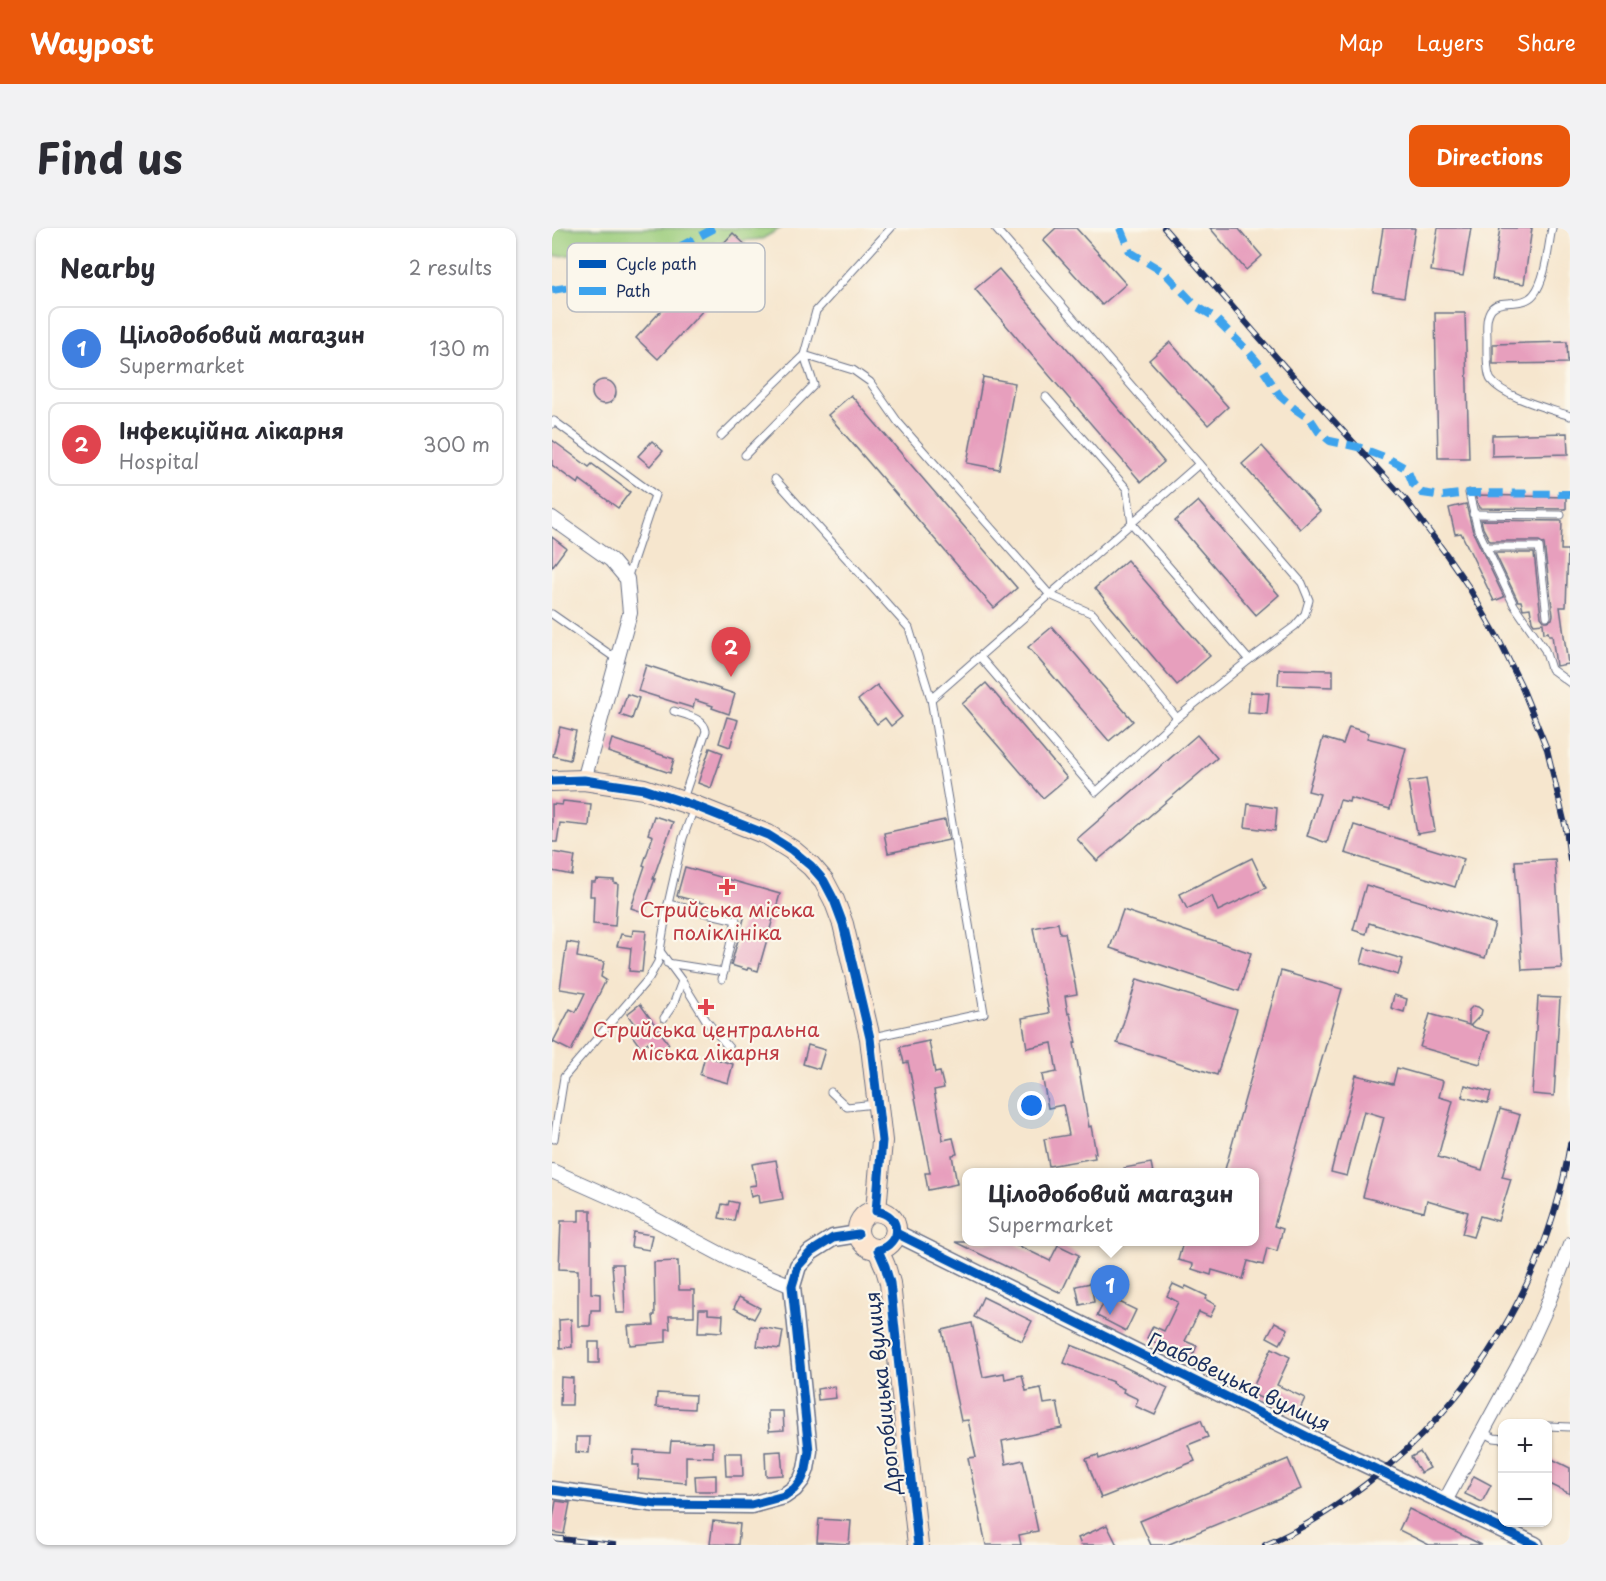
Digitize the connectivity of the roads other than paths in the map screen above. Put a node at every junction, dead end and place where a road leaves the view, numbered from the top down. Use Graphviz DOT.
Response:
graph roads {
  1 [pos="891,228"];
  2 [pos="995,228"];
  3 [pos="1552,228"];
  4 [pos="804,355"];
  5 [pos="1046,397"];
  6 [pos="1570,416"];
  7 [pos="552,424"];
  8 [pos="721,436"];
  9 [pos="745,455"];
  10 [pos="1200,464"];
  11 [pos="776,479"];
  12 [pos="1468,493"];
  13 [pos="1473,514"];
  14 [pos="1561,515"];
  15 [pos="552,518"];
  16 [pos="1132,524"];
  17 [pos="1486,547"];
  18 [pos="627,579"];
  19 [pos="1050,595"];
  20 [pos="552,614"];
  21 [pos="1547,616"];
  22 [pos="980,657"];
  23 [pos="618,660"];
  24 [pos="1249,660"];
  25 [pos="1570,683"];
  26 [pos="930,699"];
  27 [pos="674,711"];
  28 [pos="1177,718"];
  29 [pos="584,780"];
  30 [pos="552,781"];
  31 [pos="688,804"];
  32 [pos="669,904"];
  33 [pos="660,951"];
  34 [pos="658,962"];
  35 [pos="669,964"];
  36 [pos="682,981"];
  37 [pos="664,1018"];
  38 [pos="870,1038"];
  39 [pos="730,1049"];
  40 [pos="831,1092"];
  41 [pos="877,1103"];
  42 [pos="554,1138"];
  43 [pos="552,1171"];
  44 [pos="876,1211"];
  45 [pos="896,1233"];
  46 [pos="858,1234"];
  47 [pos="1570,1245"];
  48 [pos="878,1250"];
  49 [pos="792,1286"];
  50 [pos="1552,1426"];
  51 [pos="1570,1426"];
  52 [pos="1483,1432"];
  53 [pos="1498,1438"];
  54 [pos="552,1490"];
  55 [pos="1444,1503"];
  56 [pos="918,1545"];
  57 [pos="1535,1545"];
  1 -- 4 [label="lane"];
  2 -- 10 [label="lane"];
  3 -- 6 [label="lane"];
  4 -- 8 [label="lane"];
  4 -- 9 [label="lane"];
  4 -- 19 [label="lane"];
  5 -- 16 [label="lane"];
  7 -- 18 [label="lane"];
  10 -- 16 [label="lane"];
  10 -- 24 [label="lane"];
  11 -- 26 [label="lane"];
  12 -- 13 [label="lane"];
  13 -- 14 [label="lane"];
  13 -- 17 [label="lane"];
  15 -- 18 [label="street"];
  16 -- 19 [label="lane"];
  16 -- 24 [label="lane"];
  17 -- 21 [label="lane"];
  17 -- 25 [label="lane"];
  18 -- 23 [label="street"];
  19 -- 22 [label="lane"];
  19 -- 28 [label="lane"];
  20 -- 23 [label="lane"];
  22 -- 26 [label="lane"];
  22 -- 28 [label="lane"];
  23 -- 29 [label="street"];
  24 -- 28 [label="lane"];
  26 -- 38 [label="lane"];
  27 -- 31 [label="lane"];
  29 -- 30 [label="main road"];
  29 -- 31 [label="main road"];
  31 -- 32 [label="lane"];
  31 -- 38 [label="main road"];
  32 -- 33 [label="lane"];
  32 -- 35 [label="lane"];
  33 -- 34 [label="lane"];
  33 -- 35 [label="lane"];
  34 -- 35 [label="lane"];
  34 -- 42 [label="lane"];
  35 -- 36 [label="lane"];
  36 -- 37 [label="lane"];
  36 -- 39 [label="lane"];
  38 -- 41 [label="main road"];
  40 -- 41 [label="lane"];
  41 -- 44 [label="main road"];
  43 -- 49 [label="street"];
  44 -- 45 [label="main road"];
  44 -- 46 [label="main road"];
  45 -- 48 [label="main road"];
  45 -- 55 [label="street, Грабовецька вулиця"];
  46 -- 48 [label="main road"];
  46 -- 49 [label="street"];
  47 -- 52 [label="street"];
  48 -- 56 [label="main road, Дрогобицька вулиця"];
  49 -- 54 [label="street"];
  50 -- 51 [label="lane"];
  52 -- 53 [label="lane"];
  52 -- 55 [label="street"];
  55 -- 57 [label="street, Грабовецька вулиця"];
}
